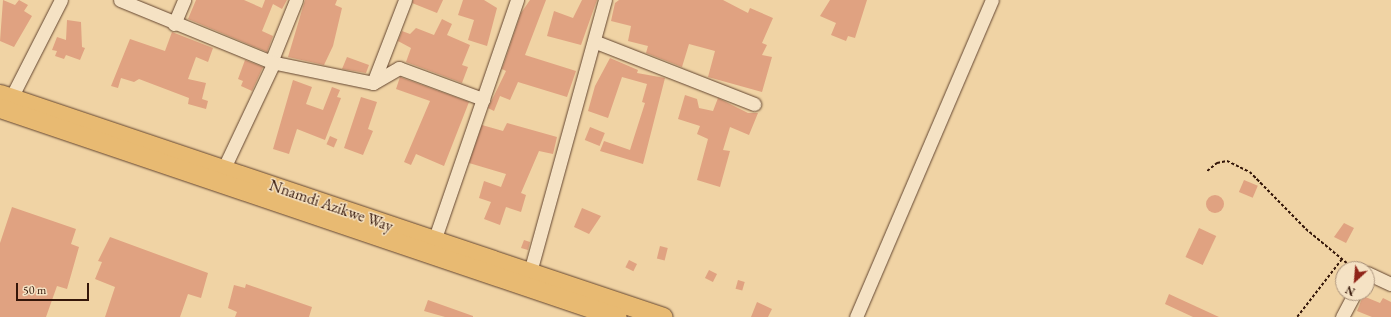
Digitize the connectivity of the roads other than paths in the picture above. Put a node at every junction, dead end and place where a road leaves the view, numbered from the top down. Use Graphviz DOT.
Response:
graph roads {
  1 [pos="61,0"];
  2 [pos="120,0"];
  3 [pos="184,0"];
  4 [pos="296,0"];
  5 [pos="405,0"];
  6 [pos="517,0"];
  7 [pos="605,0"];
  8 [pos="992,0"];
  9 [pos="174,24"];
  10 [pos="596,42"];
  11 [pos="273,62"];
  12 [pos="372,83"];
  13 [pos="483,99"];
  14 [pos="4,100"];
  15 [pos="754,104"];
  16 [pos="223,170"];
  17 [pos="434,241"];
  18 [pos="530,272"];
  19 [pos="1375,277"];
  20 [pos="1391,284"];
  21 [pos="1351,301"];
  22 [pos="617,317"];
  23 [pos="663,317"];
  24 [pos="856,317"];
  25 [pos="1342,317"];
  1 -- 14 [label="street"];
  2 -- 9 [label="street"];
  3 -- 9 [label="street"];
  4 -- 11 [label="street"];
  5 -- 12 [label="street"];
  6 -- 13 [label="street"];
  7 -- 10 [label="street"];
  8 -- 24 [label="street"];
  9 -- 11 [label="street"];
  10 -- 15 [label="street"];
  10 -- 18 [label="street"];
  11 -- 12 [label="street"];
  11 -- 16 [label="street"];
  12 -- 13 [label="street"];
  13 -- 17 [label="street"];
  14 -- 16 [label="highway, Nnamdi Azikwe Way"];
  14 -- 22 [label="highway, Nnamdi Azikwe Way"];
  16 -- 17 [label="highway, Nnamdi Azikwe Way"];
  17 -- 18 [label="highway, Nnamdi Azikwe Way"];
  18 -- 23 [label="highway, Nnamdi Azikwe Way"];
  19 -- 20 [label="street"];
  21 -- 25 [label="street"];
}
